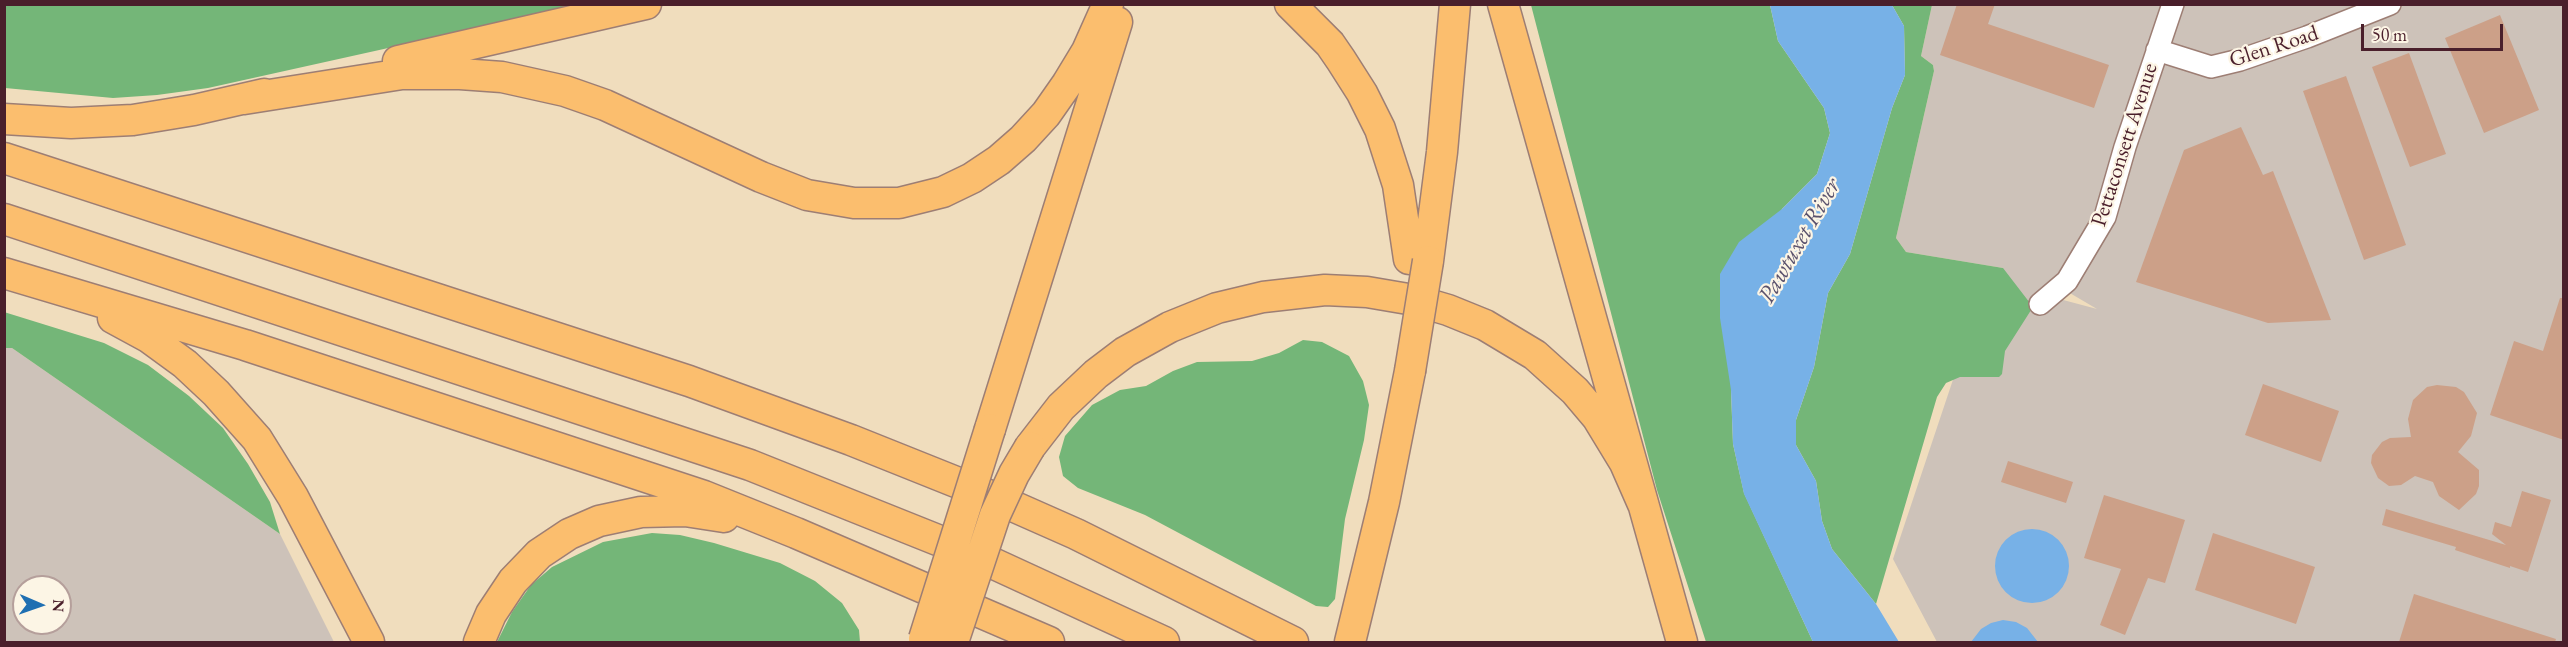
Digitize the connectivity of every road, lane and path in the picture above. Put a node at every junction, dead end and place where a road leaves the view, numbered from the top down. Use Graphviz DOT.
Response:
graph roads {
  1 [pos="646,4"];
  2 [pos="1108,4"];
  3 [pos="1123,4"];
  4 [pos="1290,4"];
  5 [pos="1455,4"];
  6 [pos="1503,4"];
  7 [pos="2173,4"];
  8 [pos="2390,4"];
  9 [pos="2157,50"];
  10 [pos="244,99"];
  11 [pos="4,119"];
  12 [pos="4,158"];
  13 [pos="4,219"];
  14 [pos="1418,260"];
  15 [pos="4,274"];
  16 [pos="2040,304"];
  17 [pos="1643,504"];
  18 [pos="855,558"];
  19 [pos="923,641"];
  20 [pos="369,642"];
  21 [pos="479,642"];
  22 [pos="953,642"];
  23 [pos="1049,642"];
  24 [pos="1164,642"];
  25 [pos="1293,642"];
  26 [pos="1350,642"];
  27 [pos="1682,642"];
  1 -- 10 [label="highway"];
  2 -- 10 [label="highway"];
  3 -- 19 [label="highway, bridge"];
  4 -- 14 [label="highway"];
  5 -- 14 [label="highway"];
  6 -- 17 [label="highway"];
  7 -- 9 [label="street, Pettaconsett Avenue"];
  8 -- 9 [label="street, Glen Road"];
  9 -- 16 [label="street, Pettaconsett Avenue"];
  10 -- 11 [label="highway"];
  12 -- 25 [label="highway"];
  13 -- 24 [label="highway"];
  14 -- 26 [label="highway, bridge"];
  15 -- 18 [label="highway"];
  15 -- 20 [label="highway"];
  17 -- 22 [label="highway, bridge"];
  17 -- 27 [label="highway"];
  18 -- 21 [label="highway"];
  18 -- 23 [label="highway"];
}
